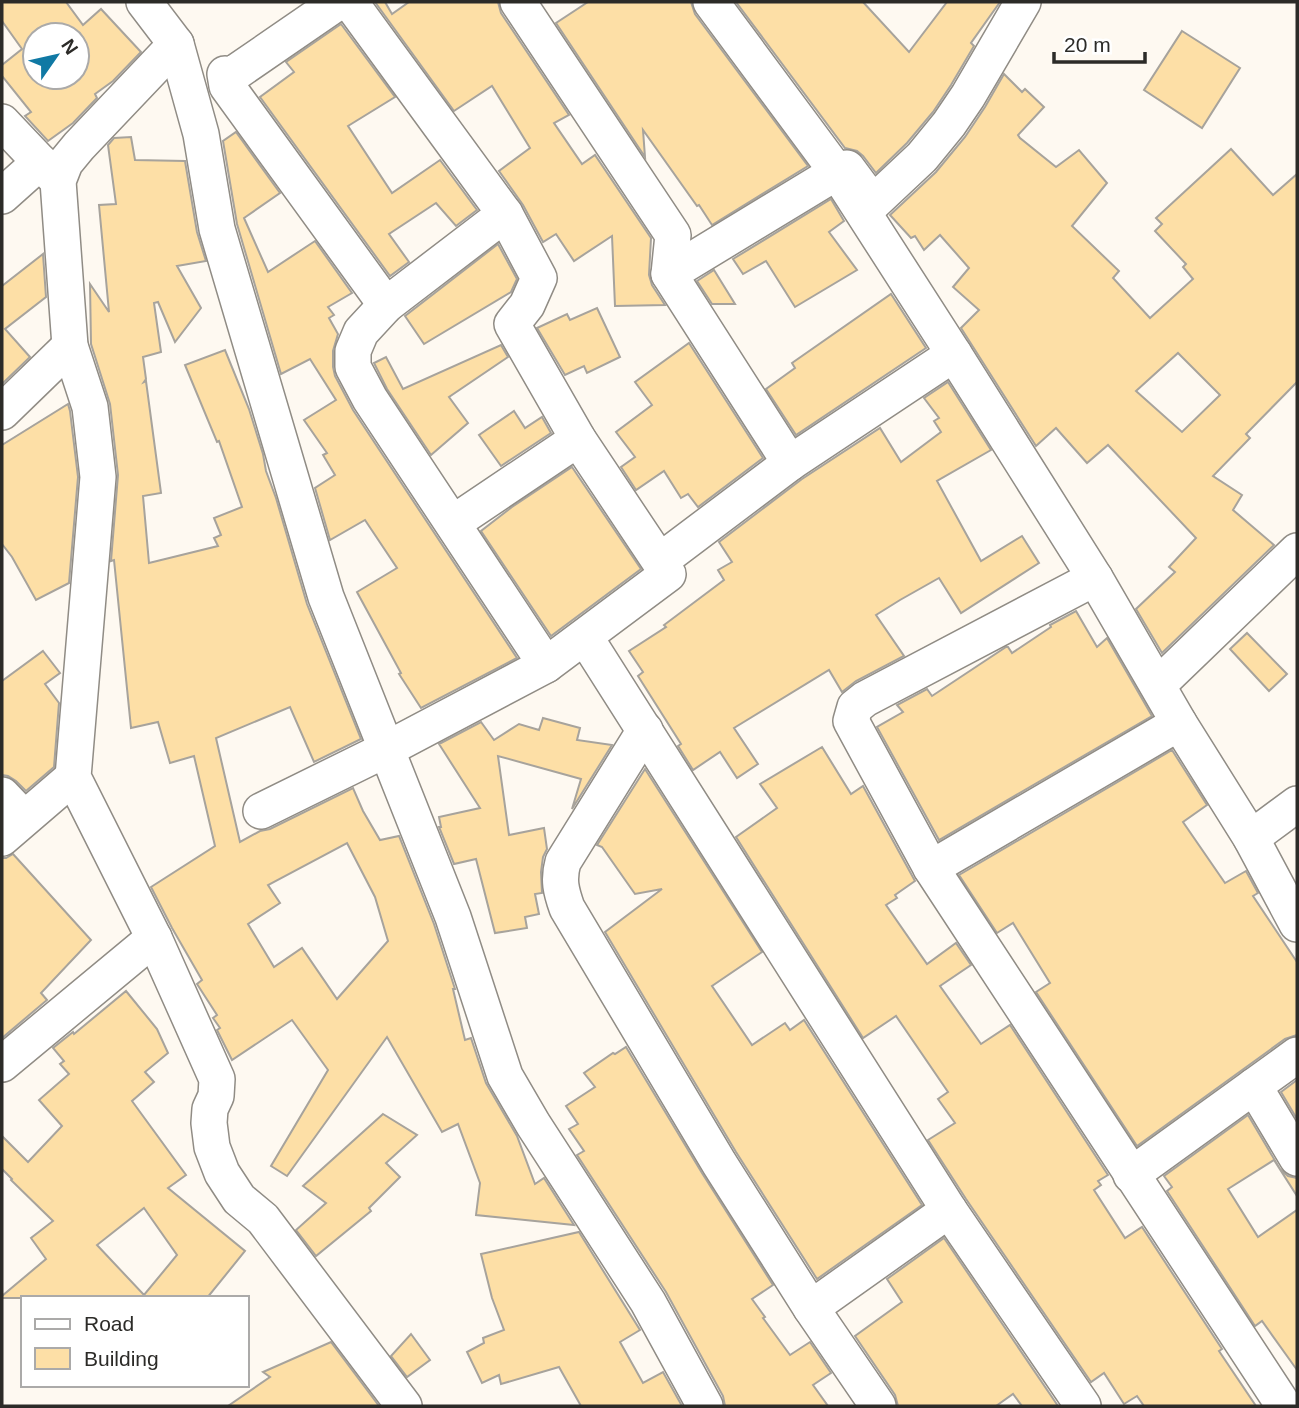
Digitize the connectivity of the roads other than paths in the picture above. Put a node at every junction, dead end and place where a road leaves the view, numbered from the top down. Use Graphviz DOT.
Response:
graph roads {
  1 [pos="144,2"];
  2 [pos="338,2"];
  3 [pos="350,2"];
  4 [pos="518,2"];
  5 [pos="711,2"];
  6 [pos="1023,2"];
  7 [pos="176,44"];
  8 [pos="2,122"];
  9 [pos="49,171"];
  10 [pos="837,172"];
  11 [pos="2,196"];
  12 [pos="505,214"];
  13 [pos="669,274"];
  14 [pos="386,305"];
  15 [pos="70,346"];
  16 [pos="954,354"];
  17 [pos="2,412"];
  18 [pos="578,439"];
  19 [pos="790,463"];
  20 [pos="453,523"];
  21 [pos="1297,551"];
  22 [pos="660,561"];
  23 [pos="1095,578"];
  24 [pos="584,636"];
  25 [pos="546,665"];
  26 [pos="1158,685"];
  27 [pos="1179,723"];
  28 [pos="645,730"];
  29 [pos="387,750"];
  30 [pos="73,777"];
  31 [pos="1297,804"];
  32 [pos="261,811"];
  33 [pos="9,817"];
  34 [pos="1251,838"];
  35 [pos="931,868"];
  36 [pos="1297,924"];
  37 [pos="154,938"];
  38 [pos="1297,1055"];
  39 [pos="2,1064"];
  40 [pos="1254,1087"];
  41 [pos="1297,1157"];
  42 [pos="1131,1175"];
  43 [pos="949,1210"];
  44 [pos="811,1308"];
  45 [pos="404,1406"];
  46 [pos="705,1406"];
  47 [pos="877,1406"];
  48 [pos="1083,1406"];
  49 [pos="1284,1406"];
  1 -- 7 [label="street"];
  2 -- 14 [label="street"];
  3 -- 12 [label="street"];
  4 -- 13 [label="street"];
  5 -- 10 [label="street"];
  6 -- 10 [label="street"];
  7 -- 9 [label="street"];
  7 -- 29 [label="street"];
  8 -- 9 [label="street"];
  9 -- 11 [label="street"];
  9 -- 15 [label="street"];
  10 -- 13 [label="street"];
  10 -- 16 [label="street"];
  12 -- 14 [label="street"];
  12 -- 18 [label="street"];
  13 -- 19 [label="street"];
  14 -- 20 [label="street"];
  15 -- 17 [label="street"];
  15 -- 30 [label="street"];
  16 -- 19 [label="street"];
  16 -- 23 [label="street"];
  18 -- 20 [label="street"];
  18 -- 22 [label="street"];
  19 -- 22 [label="street"];
  20 -- 25 [label="street"];
  21 -- 26 [label="street"];
  22 -- 24 [label="street"];
  23 -- 26 [label="street"];
  23 -- 35 [label="street"];
  24 -- 25 [label="street"];
  24 -- 28 [label="street"];
  25 -- 29 [label="street"];
  26 -- 27 [label="street"];
  27 -- 34 [label="street"];
  27 -- 35 [label="street"];
  28 -- 43 [label="street"];
  28 -- 44 [label="street"];
  29 -- 32 [label="street"];
  29 -- 46 [label="street"];
  30 -- 33 [label="street"];
  30 -- 37 [label="street"];
  31 -- 34 [label="street"];
  34 -- 36 [label="street"];
  35 -- 42 [label="street"];
  37 -- 39 [label="street"];
  37 -- 45 [label="street"];
  38 -- 40 [label="street"];
  40 -- 41 [label="street"];
  40 -- 42 [label="street"];
  42 -- 49 [label="street"];
  43 -- 44 [label="street"];
  43 -- 48 [label="street"];
  44 -- 47 [label="street"];
}
